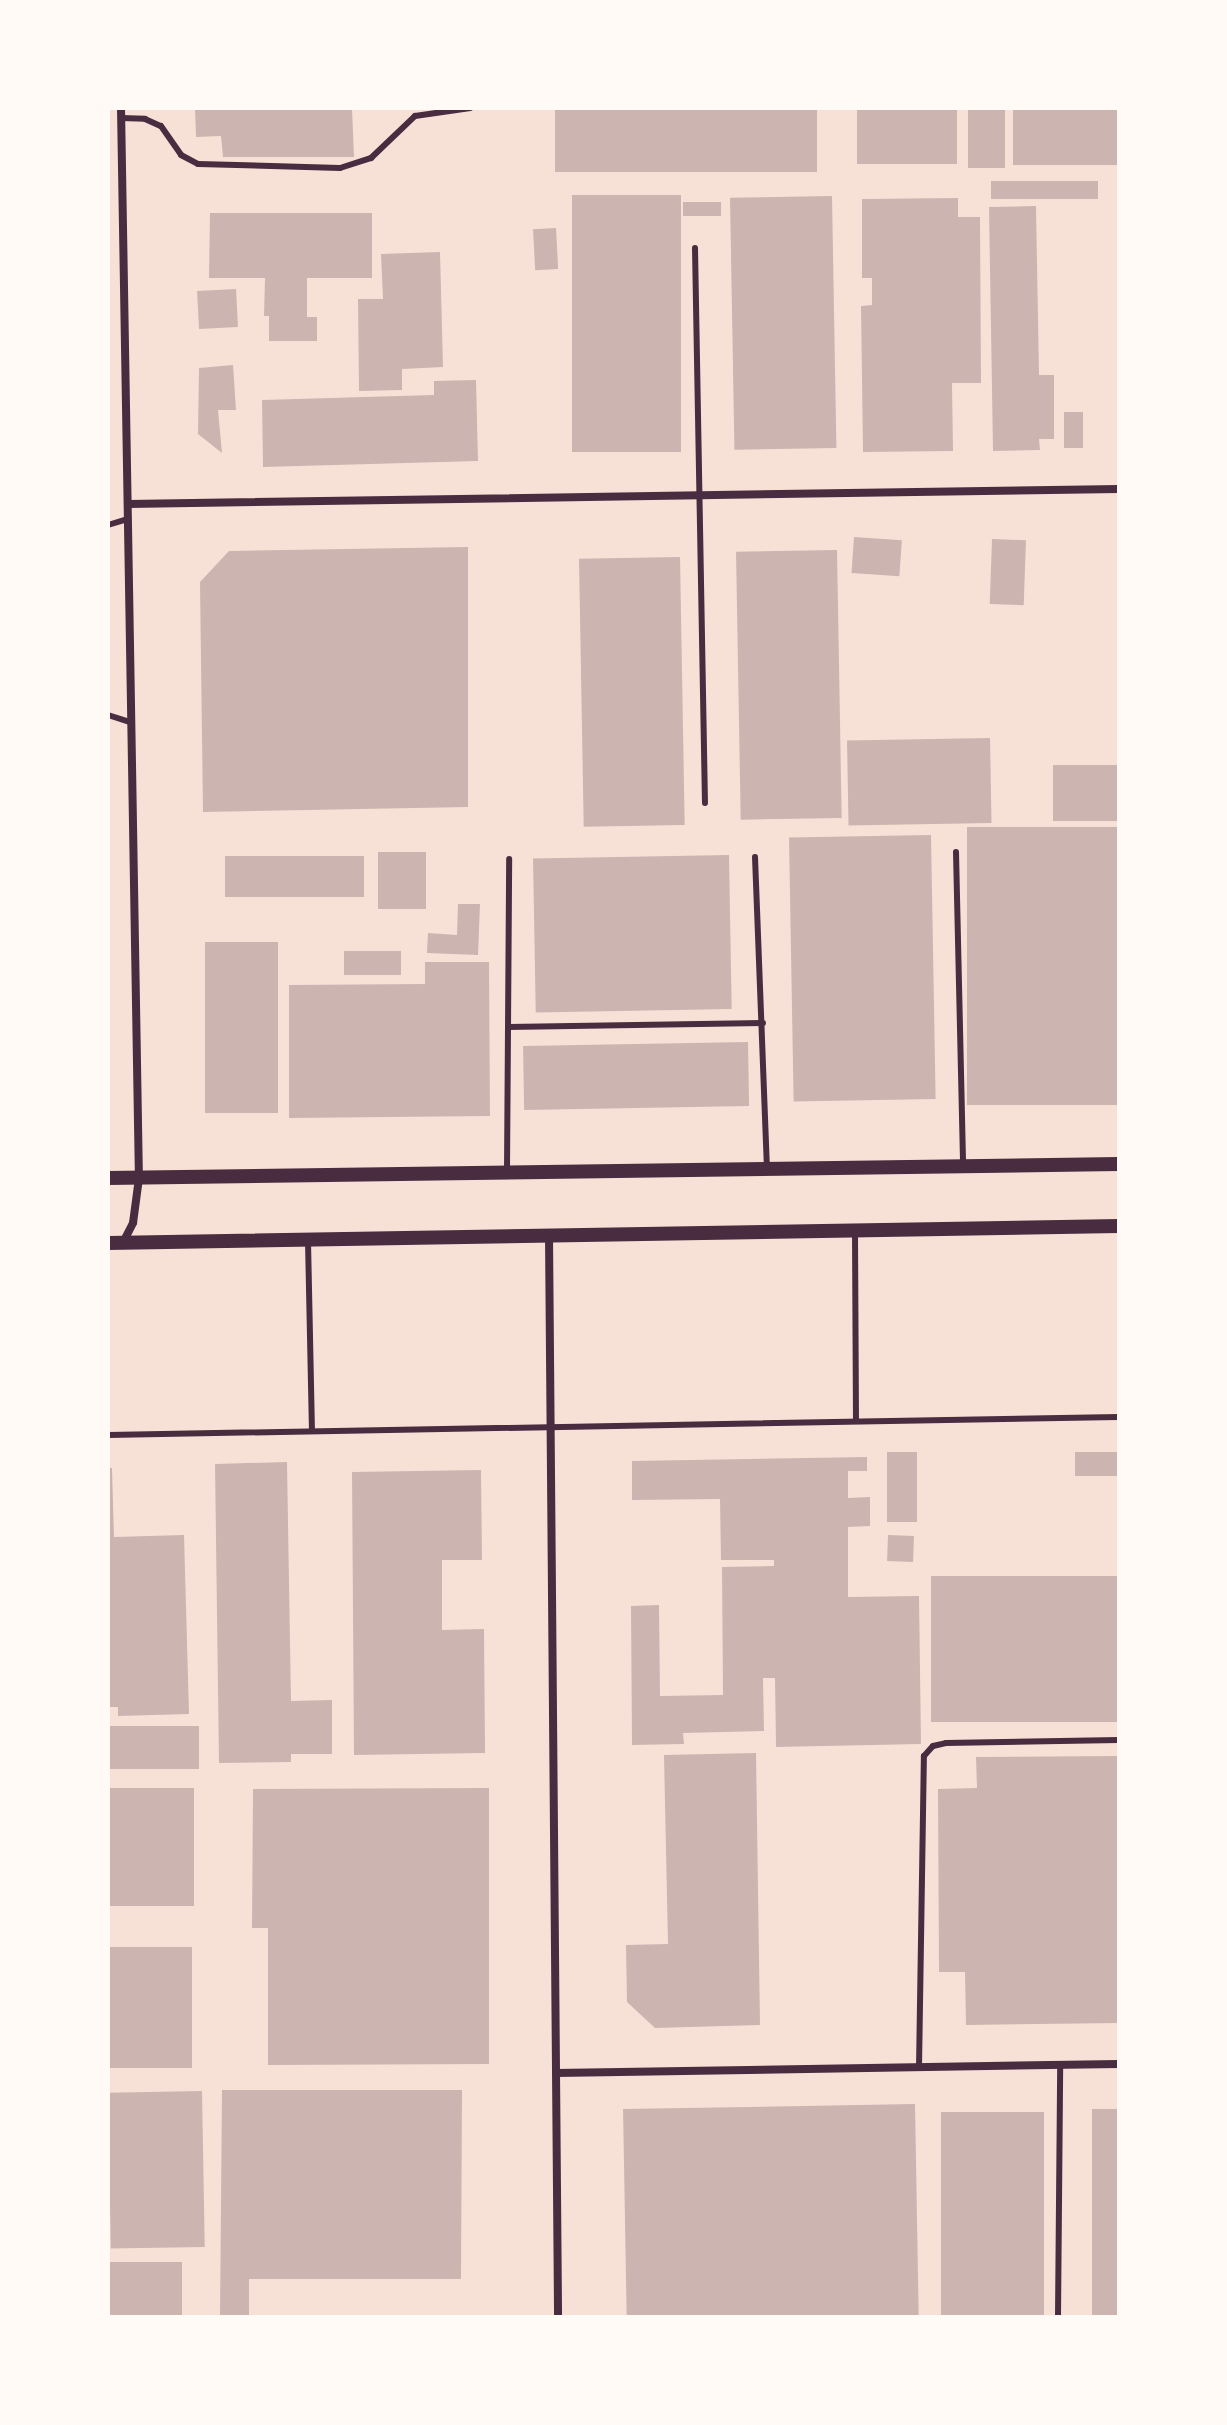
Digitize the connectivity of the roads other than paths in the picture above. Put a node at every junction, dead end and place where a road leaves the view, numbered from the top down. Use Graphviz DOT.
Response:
graph roads {
  1 [pos="470,108"];
  2 [pos="121,113"];
  3 [pos="695,248"];
  4 [pos="1119,489"];
  5 [pos="700,495"];
  6 [pos="128,504"];
  7 [pos="128,519"];
  8 [pos="108,525"];
  9 [pos="108,715"];
  10 [pos="132,723"];
  11 [pos="705,803"];
  12 [pos="956,852"];
  13 [pos="755,857"];
  14 [pos="509,859"];
  15 [pos="763,1023"];
  16 [pos="508,1027"];
  17 [pos="1119,1164"];
  18 [pos="963,1167"];
  19 [pos="767,1168"];
  20 [pos="507,1172"];
  21 [pos="108,1178"];
  22 [pos="139,1178"];
  23 [pos="1119,1226"];
  24 [pos="855,1232"];
  25 [pos="549,1235"];
  26 [pos="308,1238"];
  27 [pos="116,1243"];
  28 [pos="1119,1417"];
  29 [pos="856,1420"];
  30 [pos="550,1426"];
  31 [pos="312,1430"];
  32 [pos="108,1435"];
  33 [pos="1119,1740"];
  34 [pos="1119,2064"];
  35 [pos="1060,2065"];
  36 [pos="919,2068"];
  37 [pos="556,2073"];
  38 [pos="558,2317"];
  39 [pos="1058,2317"];
  1 -- 2 [label="lane"];
  2 -- 6 [label="street"];
  3 -- 5 [label="lane"];
  4 -- 5 [label="street"];
  5 -- 6 [label="street"];
  5 -- 11 [label="lane"];
  6 -- 7 [label="street"];
  7 -- 8 [label="lane"];
  7 -- 10 [label="street"];
  9 -- 10 [label="lane"];
  10 -- 22 [label="street"];
  12 -- 18 [label="lane"];
  13 -- 15 [label="lane"];
  14 -- 16 [label="lane"];
  15 -- 16 [label="lane"];
  15 -- 19 [label="lane"];
  16 -- 20 [label="lane"];
  17 -- 18 [label="street"];
  18 -- 19 [label="street"];
  19 -- 20 [label="street"];
  20 -- 22 [label="street"];
  21 -- 22 [label="street"];
  22 -- 27 [label="street"];
  23 -- 24 [label="street"];
  24 -- 25 [label="street"];
  24 -- 29 [label="lane"];
  25 -- 26 [label="street"];
  25 -- 30 [label="street"];
  26 -- 27 [label="street"];
  26 -- 31 [label="lane"];
  28 -- 29 [label="lane"];
  29 -- 30 [label="lane"];
  30 -- 31 [label="lane"];
  30 -- 37 [label="street"];
  31 -- 32 [label="lane"];
  33 -- 36 [label="lane"];
  34 -- 35 [label="street"];
  35 -- 36 [label="street"];
  35 -- 39 [label="lane"];
  36 -- 37 [label="street"];
  37 -- 38 [label="street"];
}
